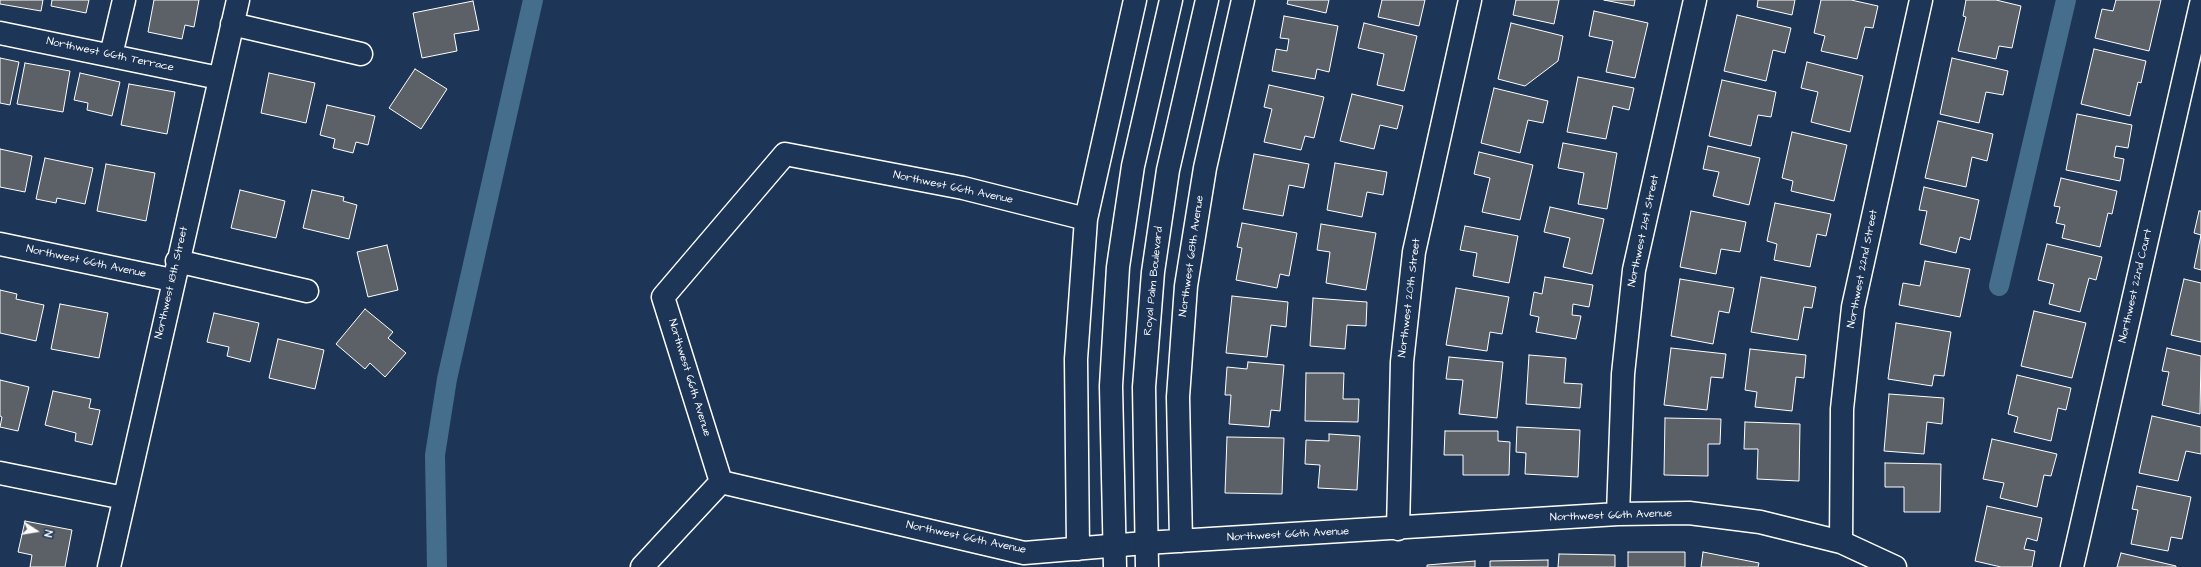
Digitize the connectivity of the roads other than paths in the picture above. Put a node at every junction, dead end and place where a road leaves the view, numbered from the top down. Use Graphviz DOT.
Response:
graph roads {
  1 [pos="124,0"];
  2 [pos="238,0"];
  3 [pos="1135,0"];
  4 [pos="1171,0"];
  5 [pos="1207,0"];
  6 [pos="1243,0"];
  7 [pos="1470,0"];
  8 [pos="1695,0"];
  9 [pos="1921,0"];
  10 [pos="2201,4"];
  11 [pos="232,24"];
  12 [pos="0,33"];
  13 [pos="361,54"];
  14 [pos="111,55"];
  15 [pos="219,78"];
  16 [pos="1086,219"];
  17 [pos="0,244"];
  18 [pos="175,270"];
  19 [pos="307,291"];
  20 [pos="0,473"];
  21 [pos="721,482"];
  22 [pos="124,498"];
  23 [pos="1618,514"];
  24 [pos="1398,529"];
  25 [pos="1181,541"];
  26 [pos="1841,542"];
  27 [pos="1145,543"];
  28 [pos="1114,545"];
  29 [pos="1078,550"];
  30 [pos="109,567"];
  31 [pos="642,567"];
  32 [pos="1115,567"];
  33 [pos="1147,567"];
  34 [pos="1895,567"];
  35 [pos="2072,567"];
  1 -- 14 [label="street"];
  2 -- 11 [label="street, Northwest 18th Street"];
  3 -- 16 [label="street"];
  4 -- 28 [label="street"];
  5 -- 27 [label="street, Royal Palm Boulevard"];
  6 -- 25 [label="street, Northwest 68th Avenue"];
  7 -- 24 [label="street, Northwest 20th Street"];
  8 -- 23 [label="street, Northwest 21st Street"];
  9 -- 26 [label="street, Northwest 22nd Street"];
  10 -- 35 [label="street, Northwest 22nd Court"];
  11 -- 13 [label="street"];
  11 -- 15 [label="street, Northwest 18th Street"];
  12 -- 14 [label="street, Northwest 66th Terrace"];
  14 -- 15 [label="street, Northwest 66th Terrace"];
  15 -- 18 [label="street, Northwest 18th Street"];
  16 -- 21 [label="street, Northwest 66th Avenue"];
  16 -- 29 [label="street"];
  17 -- 18 [label="street, Northwest 66th Avenue"];
  18 -- 19 [label="street, Northwest 66th Avenue"];
  18 -- 22 [label="street, Northwest 18th Street"];
  20 -- 22 [label="street"];
  21 -- 29 [label="street, Northwest 66th Avenue"];
  21 -- 31 [label="street"];
  22 -- 30 [label="street, Northwest 18th Street"];
  23 -- 24 [label="street, Northwest 66th Avenue"];
  23 -- 26 [label="street, Northwest 66th Avenue"];
  24 -- 25 [label="street, Northwest 66th Avenue"];
  25 -- 27 [label="street, Northwest 66th Avenue"];
  26 -- 34 [label="street, Northwest 66th Avenue"];
  27 -- 28 [label="street, Northwest 66th Avenue"];
  27 -- 33 [label="street, Royal Palm Boulevard"];
  28 -- 29 [label="street, Northwest 66th Avenue"];
  28 -- 32 [label="street"];
}
